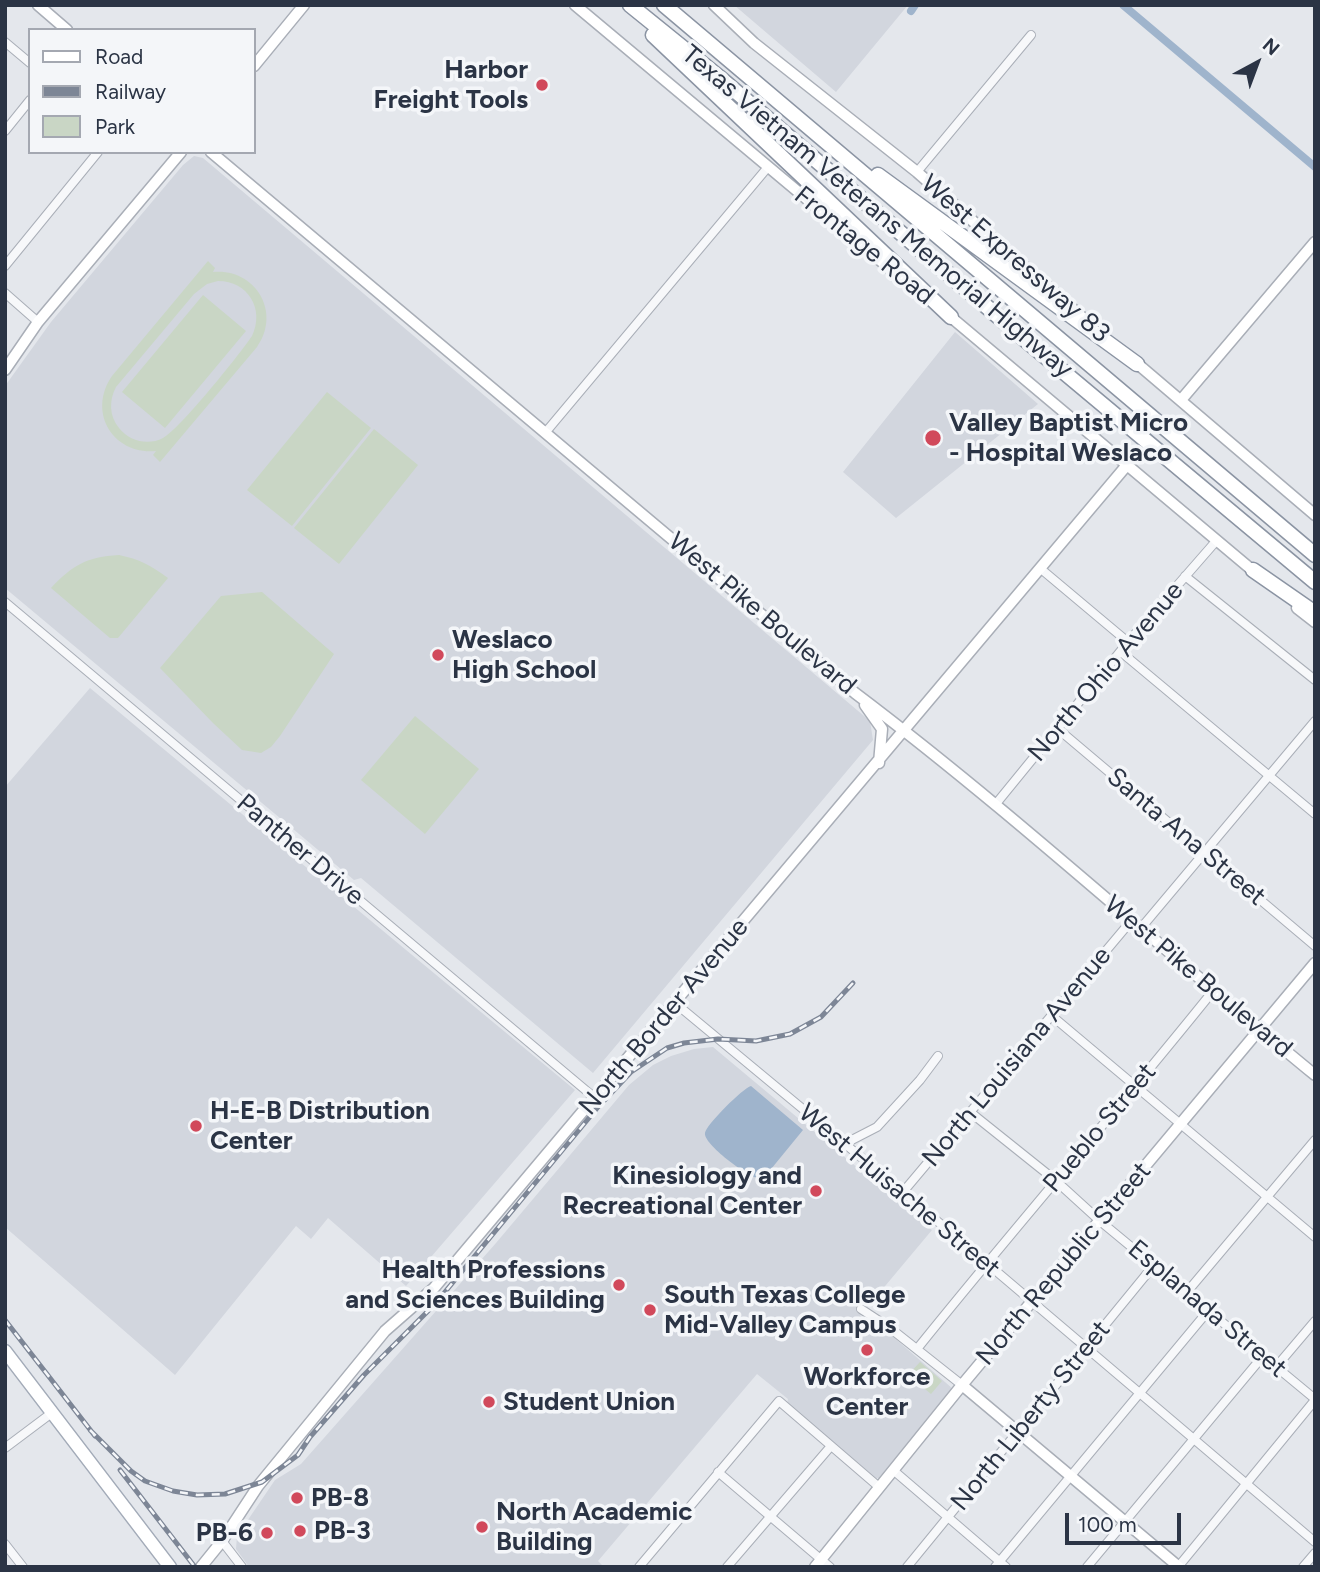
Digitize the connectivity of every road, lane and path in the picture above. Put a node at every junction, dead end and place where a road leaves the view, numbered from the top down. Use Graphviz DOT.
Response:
graph roads {
  1 [pos="38,5"];
  2 [pos="304,5"];
  3 [pos="575,5"];
  4 [pos="621,5"];
  5 [pos="631,5"];
  6 [pos="664,5"];
  7 [pos="714,5"];
  8 [pos="65,28"];
  9 [pos="1031,35"];
  10 [pos="5,42"];
  11 [pos="28,61"];
  12 [pos="256,64"];
  13 [pos="28,102"];
  14 [pos="787,108"];
  15 [pos="5,131"];
  16 [pos="96,154"];
  17 [pos="179,154"];
  18 [pos="213,154"];
  19 [pos="768,167"];
  20 [pos="916,172"];
  21 [pos="1315,242"];
  22 [pos="5,266"];
  23 [pos="5,293"];
  24 [pos="951,317"];
  25 [pos="38,322"];
  26 [pos="1137,364"];
  27 [pos="5,370"];
  28 [pos="1181,400"];
  29 [pos="545,433"];
  30 [pos="1127,465"];
  31 [pos="1313,510"];
  32 [pos="1217,540"];
  33 [pos="1315,555"];
  34 [pos="1041,569"];
  35 [pos="1253,570"];
  36 [pos="1185,576"];
  37 [pos="1315,582"];
  38 [pos="5,602"];
  39 [pos="1315,613"];
  40 [pos="1315,622"];
  41 [pos="1128,642"];
  42 [pos="1121,652"];
  43 [pos="1315,680"];
  44 [pos="855,693"];
  45 [pos="1315,721"];
  46 [pos="1058,729"];
  47 [pos="905,730"];
  48 [pos="879,762"];
  49 [pos="1268,776"];
  50 [pos="995,805"];
  51 [pos="1315,814"];
  52 [pos="1204,852"];
  53 [pos="1131,921"];
  54 [pos="1141,928"];
  55 [pos="1315,946"];
  56 [pos="1315,963"];
  57 [pos="1213,992"];
  58 [pos="675,1003"];
  59 [pos="1052,1016"];
  60 [pos="1259,1030"];
  61 [pos="938,1056"];
  62 [pos="1315,1075"];
  63 [pos="1135,1087"];
  64 [pos="595,1098"];
  65 [pos="970,1112"];
  66 [pos="1181,1125"];
  67 [pos="1315,1140"];
  68 [pos="844,1144"];
  69 [pos="1055,1180"];
  70 [pos="903,1192"];
  71 [pos="1267,1197"];
  72 [pos="1100,1221"];
  73 [pos="1315,1237"];
  74 [pos="985,1264"];
  75 [pos="1154,1265"];
  76 [pos="1186,1292"];
  77 [pos="1031,1303"];
  78 [pos="861,1309"];
  79 [pos="1208,1311"];
  80 [pos="1315,1321"];
  81 [pos="917,1349"];
  82 [pos="1085,1349"];
  83 [pos="5,1352"];
  84 [pos="1263,1356"];
  85 [pos="1276,1367"];
  86 [pos="962,1385"];
  87 [pos="1139,1394"];
  88 [pos="1315,1399"];
  89 [pos="53,1412"];
  90 [pos="1018,1432"];
  91 [pos="1193,1438"];
  92 [pos="831,1446"];
  93 [pos="5,1448"];
  94 [pos="893,1470"];
  95 [pos="719,1472"];
  96 [pos="1071,1476"];
  97 [pos="1246,1483"];
  98 [pos="878,1487"];
  99 [pos="770,1515"];
  100 [pos="947,1518"];
  101 [pos="1124,1521"];
  102 [pos="222,1541"];
  103 [pos="1315,1542"];
  104 [pos="5,1544"];
  105 [pos="1315,1553"];
  106 [pos="822,1564"];
  107 [pos="1000,1565"];
  108 [pos="23,1567"];
  109 [pos="170,1567"];
  110 [pos="201,1567"];
  111 [pos="242,1567"];
  112 [pos="639,1567"];
  113 [pos="727,1567"];
  114 [pos="907,1567"];
  115 [pos="1087,1567"];
  116 [pos="1179,1567"];
  117 [pos="1303,1567"];
  1 -- 8 [label="street"];
  2 -- 12 [label="street"];
  3 -- 19 [label="street, Frontage Road"];
  4 -- 24 [label="highway"];
  5 -- 37 [label="highway, Texas Vietnam Veterans Memorial Highway"];
  6 -- 14 [label="highway, Texas Vietnam Veterans Memorial Highway"];
  7 -- 20 [label="street, West Expressway 83"];
  9 -- 20 [label="street"];
  10 -- 11 [label="street"];
  13 -- 15 [label="street"];
  14 -- 26 [label="highway"];
  14 -- 33 [label="highway, Texas Vietnam Veterans Memorial Highway"];
  16 -- 22 [label="street"];
  17 -- 25 [label="street"];
  18 -- 29 [label="street, West Pike Boulevard"];
  19 -- 24 [label="street, Frontage Road"];
  19 -- 29 [label="street"];
  20 -- 26 [label="street, West Expressway 83"];
  21 -- 28 [label="street"];
  23 -- 25 [label="street"];
  24 -- 30 [label="street, Frontage Road"];
  25 -- 27 [label="street"];
  26 -- 28 [label="street, West Expressway 83"];
  28 -- 31 [label="street, West Expressway 83"];
  29 -- 44 [label="street, West Pike Boulevard"];
  30 -- 32 [label="street, Frontage Road"];
  30 -- 34 [label="street, North Border Avenue"];
  32 -- 35 [label="street, Frontage Road"];
  32 -- 36 [label="street, North Ohio Avenue"];
  34 -- 41 [label="street"];
  34 -- 47 [label="street, North Border Avenue"];
  35 -- 39 [label="highway"];
  35 -- 40 [label="street, Frontage Road"];
  36 -- 41 [label="street, North Ohio Avenue"];
  36 -- 43 [label="street"];
  38 -- 64 [label="street, Panther Drive"];
  41 -- 42 [label="street, North Ohio Avenue"];
  42 -- 46 [label="street, North Ohio Avenue"];
  42 -- 49 [label="street"];
  44 -- 47 [label="street, West Pike Boulevard"];
  44 -- 48 [label="street"];
  45 -- 49 [label="street"];
  46 -- 50 [label="street, North Ohio Avenue"];
  46 -- 52 [label="street, Santa Ana Street"];
  47 -- 48 [label="street, North Border Avenue"];
  47 -- 50 [label="street, West Pike Boulevard"];
  48 -- 58 [label="street, North Border Avenue"];
  49 -- 51 [label="street"];
  49 -- 52 [label="street"];
  50 -- 53 [label="street, West Pike Boulevard"];
  52 -- 54 [label="street"];
  52 -- 55 [label="street, Santa Ana Street"];
  53 -- 54 [label="street, West Pike Boulevard"];
  53 -- 59 [label="street, North Louisiana Avenue"];
  54 -- 57 [label="street, West Pike Boulevard"];
  56 -- 60 [label="street, North Republic Street"];
  57 -- 60 [label="street, West Pike Boulevard"];
  57 -- 63 [label="street, Pueblo Street"];
  58 -- 64 [label="street, North Border Avenue"];
  58 -- 68 [label="street, West Huisache Street"];
  59 -- 63 [label="street"];
  59 -- 65 [label="street, North Louisiana Avenue"];
  60 -- 62 [label="street, West Pike Boulevard"];
  60 -- 66 [label="street, North Republic Street"];
  61 -- 68 [label="street"];
  63 -- 66 [label="street"];
  63 -- 69 [label="street, Pueblo Street"];
  64 -- 102 [label="street, North Border Avenue"];
  65 -- 69 [label="street, Esplanada Street"];
  65 -- 70 [label="street, North Louisiana Avenue"];
  66 -- 71 [label="street"];
  66 -- 72 [label="street, North Republic Street"];
  67 -- 71 [label="street"];
  68 -- 70 [label="street, West Huisache Street"];
  69 -- 72 [label="street, Esplanada Street"];
  69 -- 74 [label="street, Pueblo Street"];
  70 -- 74 [label="street, West Huisache Street"];
  71 -- 73 [label="street"];
  71 -- 76 [label="street"];
  72 -- 75 [label="street, Esplanada Street"];
  72 -- 77 [label="street, North Republic Street"];
  74 -- 77 [label="street, West Huisache Street"];
  74 -- 81 [label="street, Pueblo Street"];
  75 -- 76 [label="street, Esplanada Street"];
  75 -- 82 [label="street, North Liberty Street"];
  76 -- 79 [label="street, Esplanada Street"];
  77 -- 82 [label="street, West Huisache Street"];
  77 -- 86 [label="street, North Republic Street"];
  78 -- 81 [label="street"];
  79 -- 84 [label="street, Esplanada Street"];
  79 -- 87 [label="street"];
  80 -- 85 [label="street"];
  81 -- 86 [label="street"];
  82 -- 87 [label="street, West Huisache Street"];
  82 -- 90 [label="street, North Liberty Street"];
  83 -- 89 [label="main road"];
  84 -- 85 [label="street, Esplanada Street"];
  84 -- 91 [label="street"];
  85 -- 88 [label="street, Esplanada Street"];
  86 -- 90 [label="street"];
  86 -- 94 [label="street, North Republic Street"];
  87 -- 91 [label="street, West Huisache Street"];
  87 -- 96 [label="street"];
  88 -- 97 [label="street"];
  89 -- 93 [label="street"];
  89 -- 109 [label="main road"];
  90 -- 96 [label="street"];
  90 -- 100 [label="street, North Liberty Street"];
  91 -- 97 [label="street, West Huisache Street"];
  91 -- 101 [label="street"];
  92 -- 95 [label="street"];
  92 -- 98 [label="street"];
  92 -- 99 [label="street"];
  94 -- 98 [label="street, North Republic Street"];
  94 -- 100 [label="street"];
  95 -- 99 [label="street"];
  95 -- 112 [label="street"];
  96 -- 101 [label="street"];
  96 -- 107 [label="street"];
  97 -- 103 [label="street, West Huisache Street"];
  97 -- 116 [label="street"];
  98 -- 106 [label="street, North Republic Street"];
  99 -- 106 [label="street"];
  99 -- 113 [label="street"];
  100 -- 107 [label="street"];
  100 -- 114 [label="street, North Liberty Street"];
  101 -- 115 [label="street"];
  101 -- 116 [label="street"];
  102 -- 110 [label="street, North Border Avenue"];
  102 -- 111 [label="street"];
  104 -- 108 [label="street"];
  105 -- 117 [label="street"];
}
